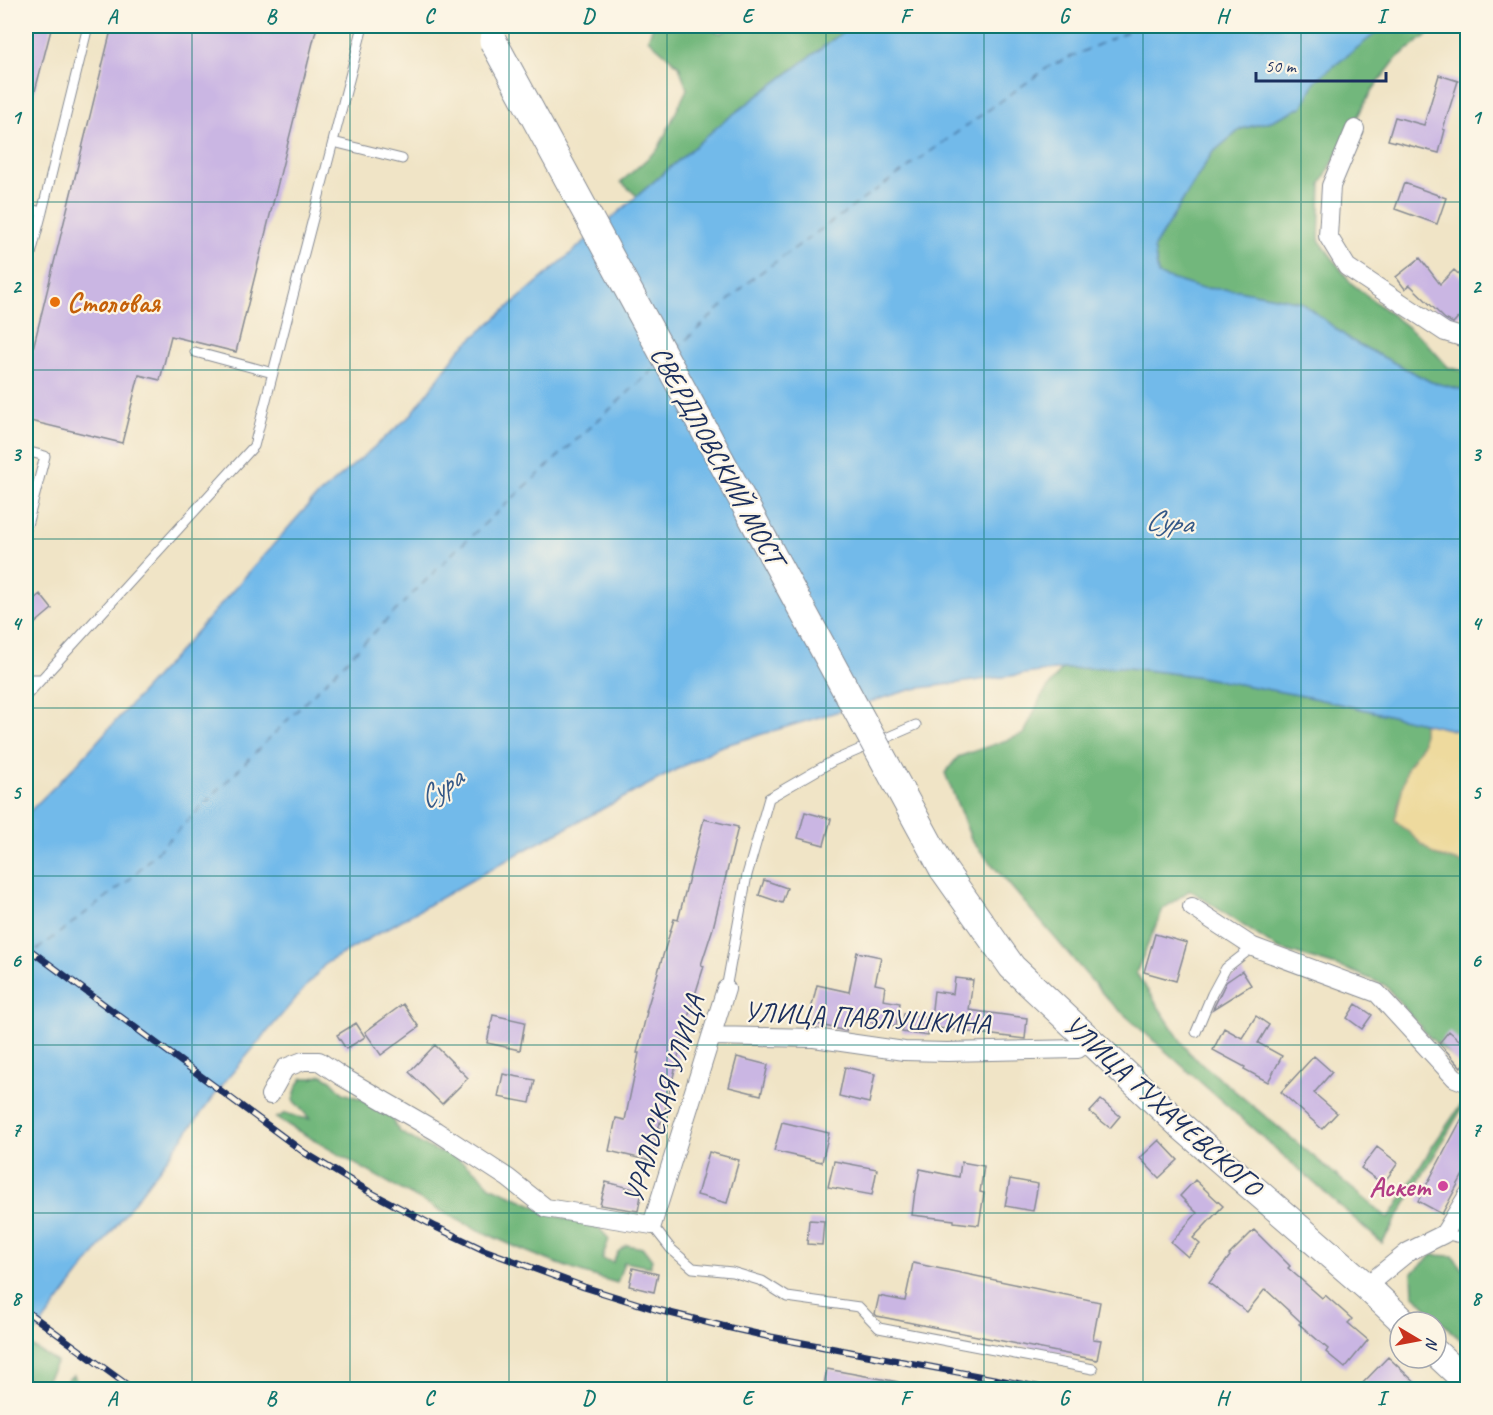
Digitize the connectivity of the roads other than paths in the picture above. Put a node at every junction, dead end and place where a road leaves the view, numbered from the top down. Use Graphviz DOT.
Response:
graph roads {
  1 [pos="88,26"];
  2 [pos="363,26"];
  3 [pos="488,33"];
  4 [pos="1355,129"];
  5 [pos="333,142"];
  6 [pos="402,159"];
  7 [pos="26,208"];
  8 [pos="42,212"];
  9 [pos="26,273"];
  10 [pos="1467,339"];
  11 [pos="195,352"];
  12 [pos="273,373"];
  13 [pos="26,451"];
  14 [pos="26,529"];
  15 [pos="26,679"];
  16 [pos="41,679"];
  17 [pos="26,696"];
  18 [pos="916,725"];
  19 [pos="875,743"];
  20 [pos="943,869"];
  21 [pos="1192,908"];
  22 [pos="1253,947"];
  23 [pos="726,989"];
  24 [pos="1196,1032"];
  25 [pos="711,1036"];
  26 [pos="1088,1039"];
  27 [pos="1467,1083"];
  28 [pos="270,1095"];
  29 [pos="1467,1195"];
  30 [pos="652,1225"];
  31 [pos="1444,1234"];
  32 [pos="1467,1238"];
  33 [pos="1366,1286"];
  34 [pos="1391,1310"];
  35 [pos="1448,1365"];
  36 [pos="1093,1368"];
  37 [pos="1467,1383"];
  1 -- 8 [label="lane"];
  2 -- 5 [label="lane"];
  3 -- 19 [label="main road, СВЕРДЛОВСКИЙ МОСТ, bridge"];
  4 -- 10 [label="street"];
  5 -- 6 [label="lane"];
  5 -- 12 [label="lane"];
  7 -- 8 [label="lane"];
  8 -- 9 [label="lane"];
  11 -- 12 [label="lane"];
  12 -- 16 [label="lane"];
  13 -- 14 [label="lane"];
  15 -- 16 [label="lane"];
  16 -- 17 [label="lane"];
  18 -- 19 [label="lane"];
  19 -- 20 [label="main road, СВЕРДЛОВСКИЙ МОСТ, bridge"];
  19 -- 23 [label="lane"];
  20 -- 26 [label="main road, УЛИЦА ТУХАЧЕВСКОГО"];
  21 -- 22 [label="street"];
  22 -- 24 [label="lane"];
  22 -- 27 [label="street"];
  23 -- 25 [label="street, УРАЛЬСКАЯ УЛИЦА"];
  25 -- 26 [label="street, УЛИЦА ПАВЛУШКИНА"];
  25 -- 30 [label="street, УРАЛЬСКАЯ УЛИЦА"];
  26 -- 33 [label="main road, УЛИЦА ТУХАЧЕВСКОГО"];
  28 -- 30 [label="street"];
  29 -- 31 [label="street"];
  30 -- 36 [label="lane"];
  31 -- 32 [label="lane"];
  31 -- 33 [label="street"];
  33 -- 34 [label="main road, УЛИЦА ТУХАЧЕВСКОГО"];
  35 -- 37 [label="main road"];
}
